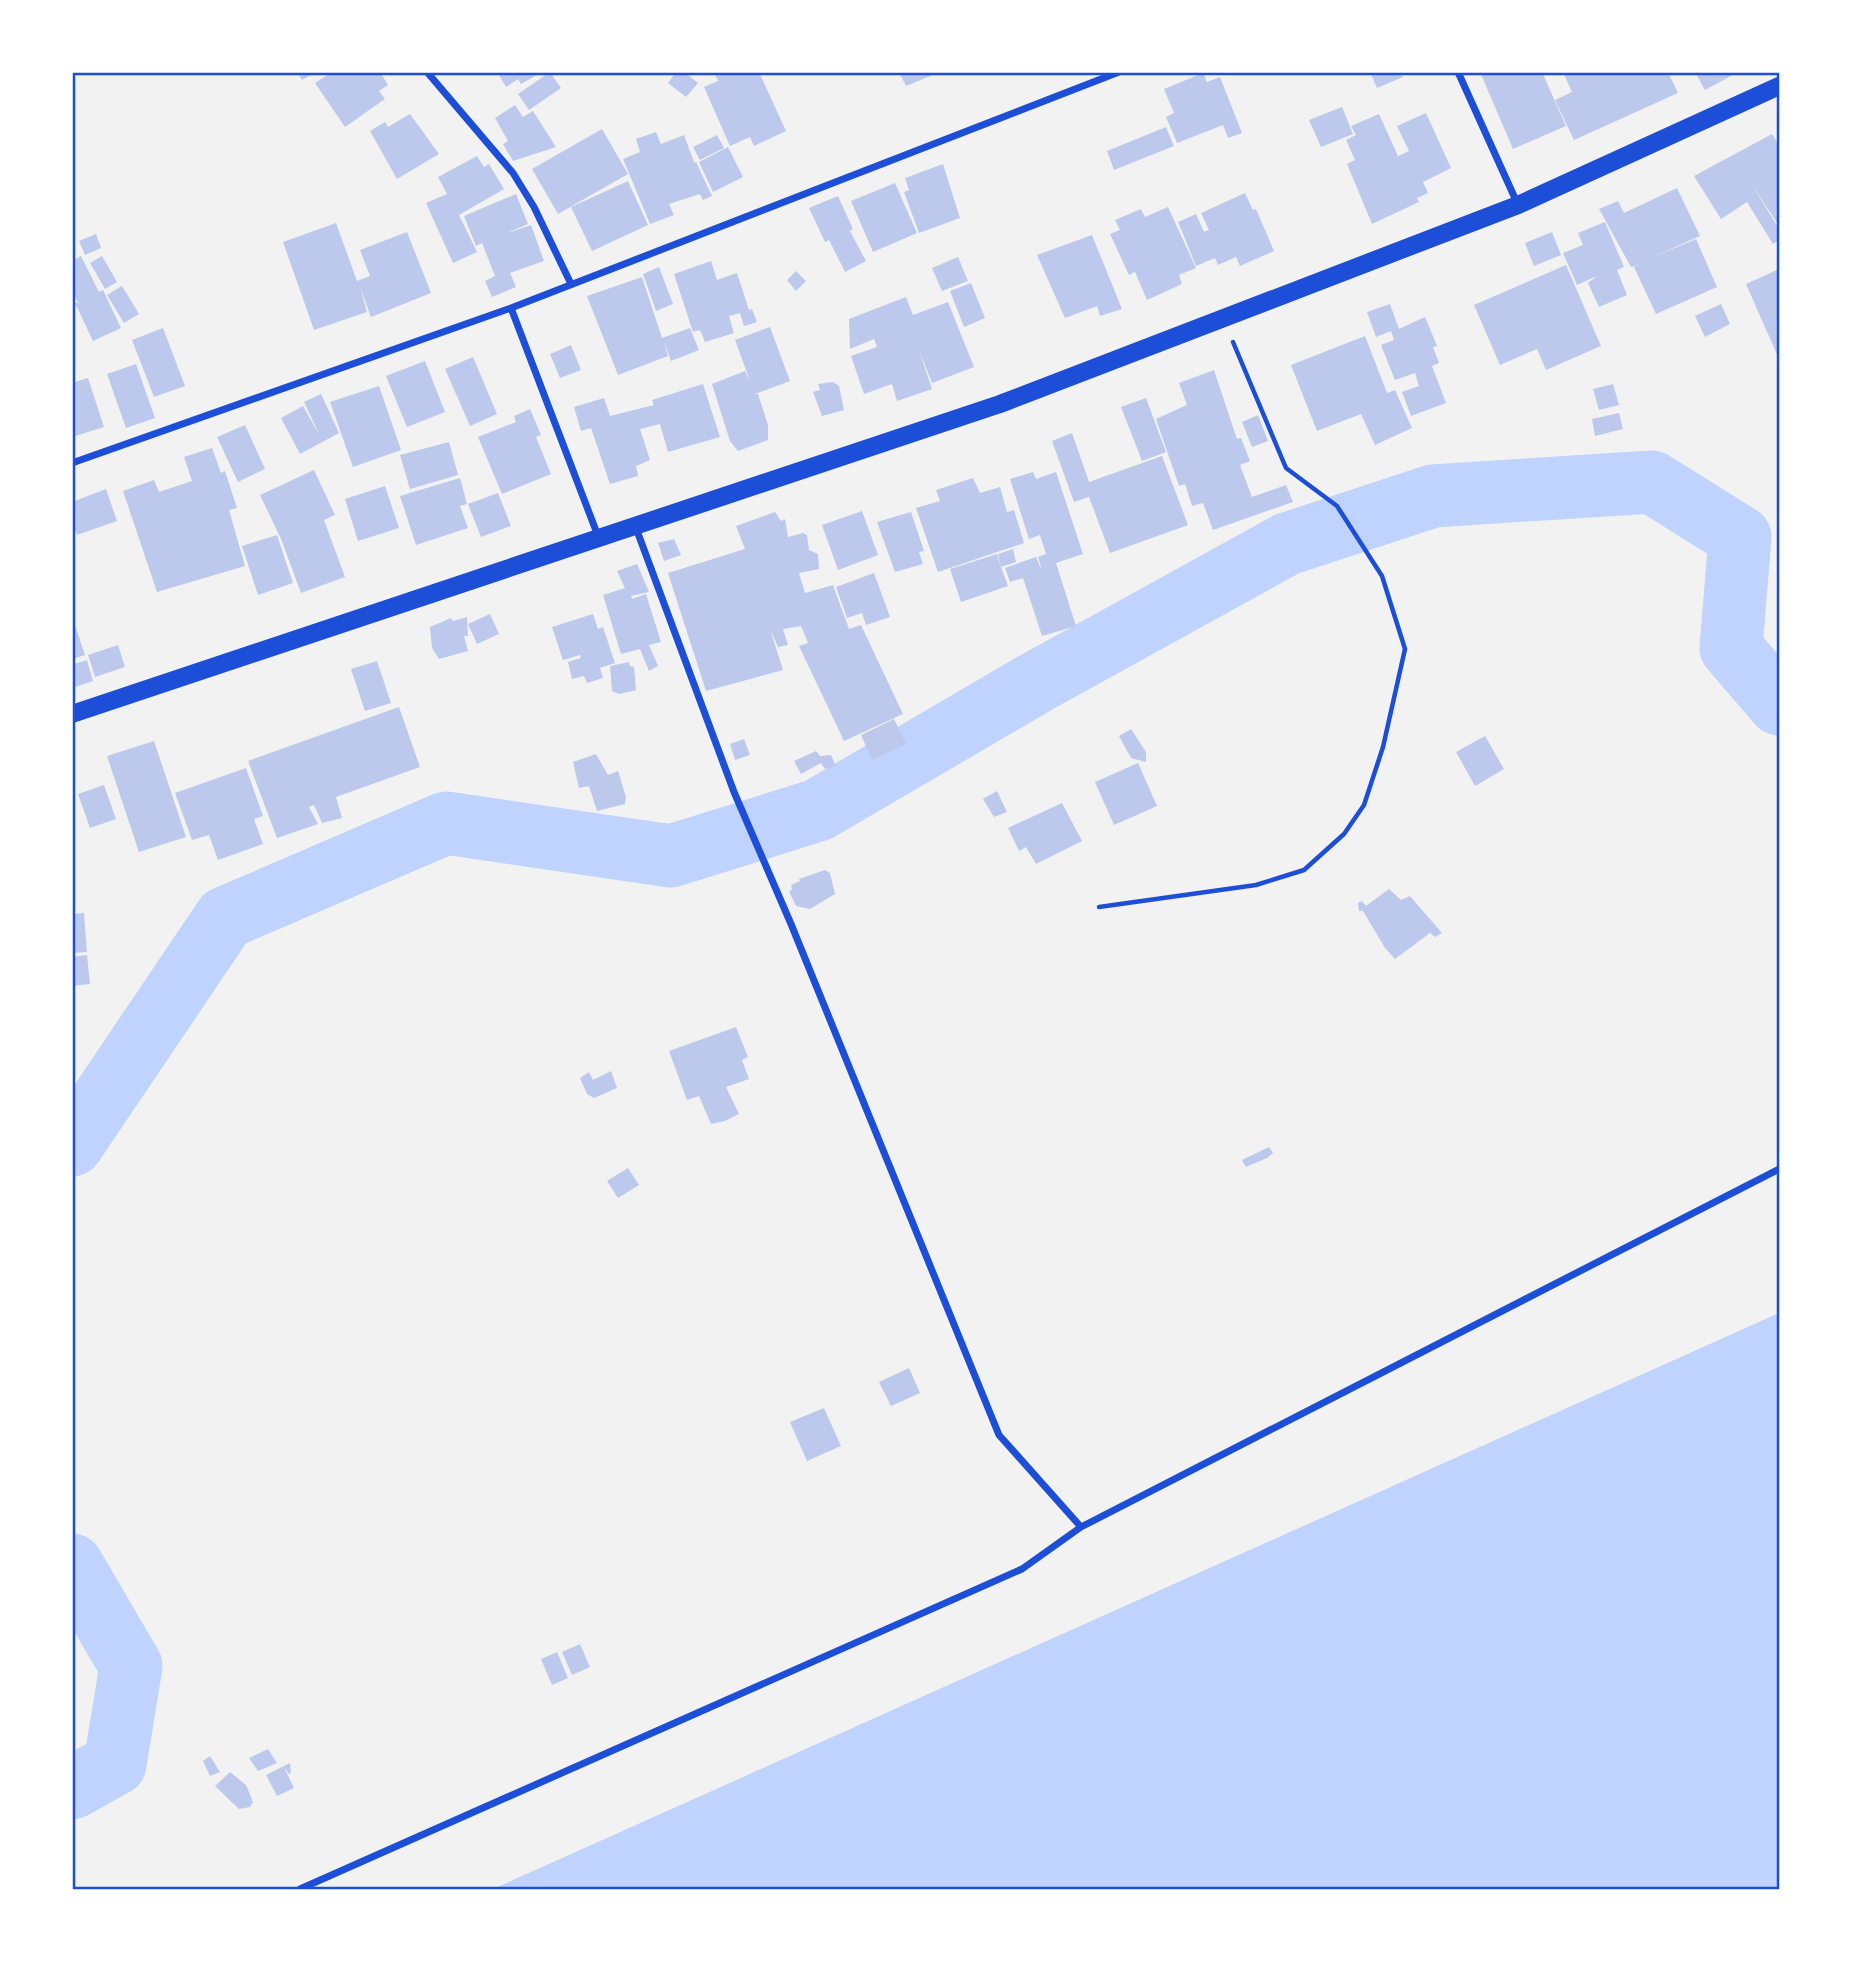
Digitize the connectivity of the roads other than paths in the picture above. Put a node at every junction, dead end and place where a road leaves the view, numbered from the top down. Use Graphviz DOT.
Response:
graph roads {
  1 [pos="427,72"];
  2 [pos="1119,72"];
  3 [pos="1458,72"];
  4 [pos="1779,86"];
  5 [pos="1518,205"];
  6 [pos="571,284"];
  7 [pos="511,308"];
  8 [pos="72,463"];
  9 [pos="635,524"];
  10 [pos="598,536"];
  11 [pos="72,714"];
  12 [pos="1779,1168"];
  13 [pos="1081,1527"];
  14 [pos="300,1889"];
  1 -- 6 [label="street"];
  2 -- 6 [label="street"];
  3 -- 5 [label="street"];
  4 -- 5 [label="main road"];
  5 -- 9 [label="main road"];
  6 -- 7 [label="street"];
  7 -- 8 [label="street"];
  7 -- 10 [label="street"];
  9 -- 10 [label="main road"];
  9 -- 13 [label="street"];
  10 -- 11 [label="main road"];
  12 -- 13 [label="street"];
  13 -- 14 [label="street"];
}
